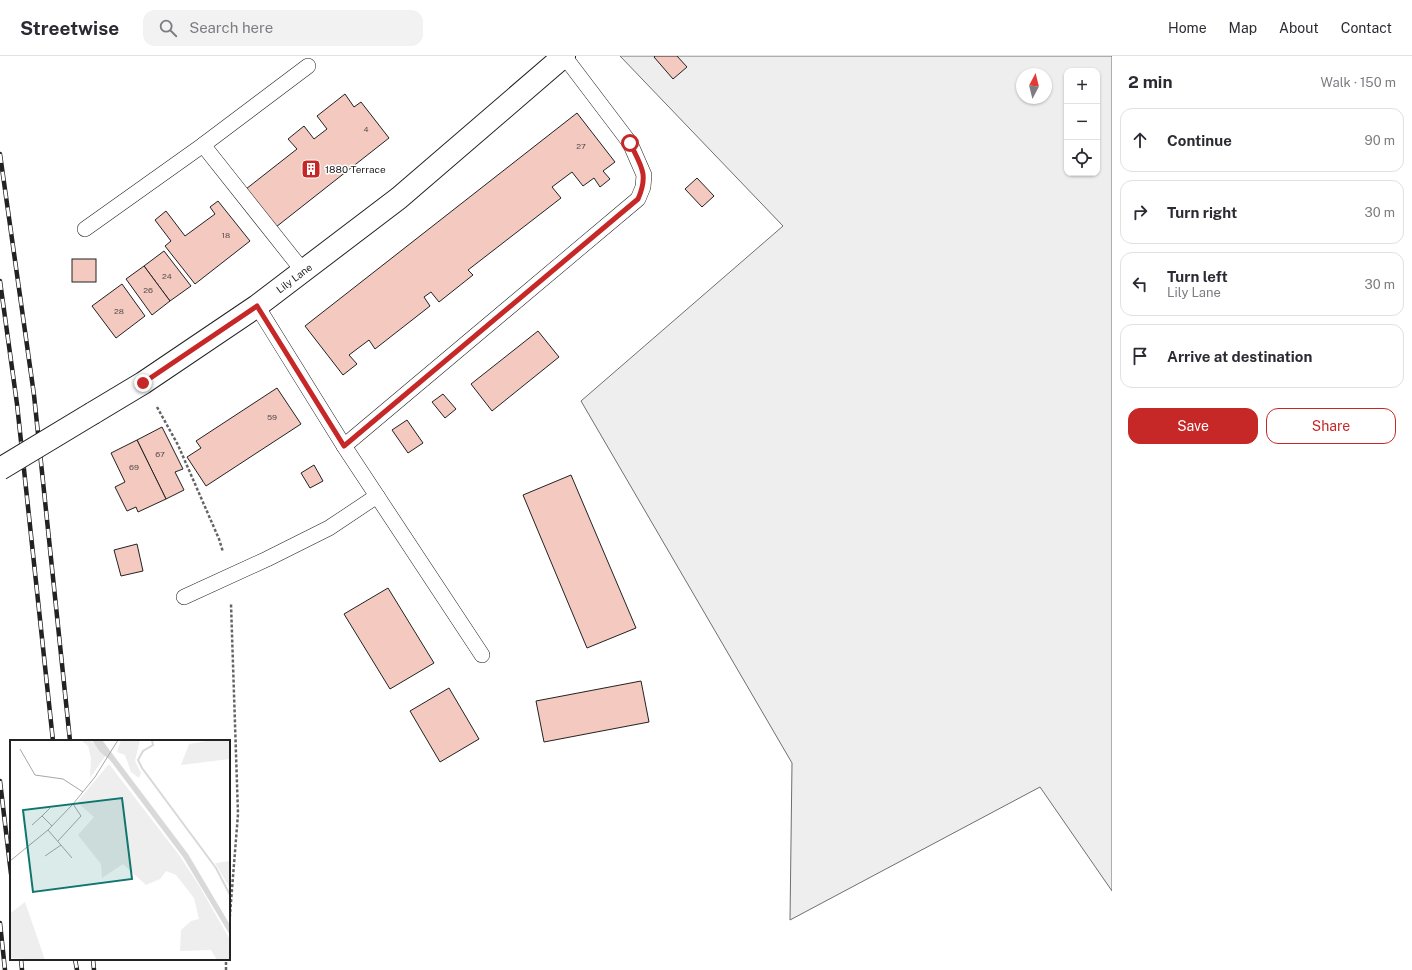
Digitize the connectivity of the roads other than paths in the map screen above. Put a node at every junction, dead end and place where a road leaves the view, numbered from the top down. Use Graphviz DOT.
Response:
graph roads {
  1 [pos="564,56"];
  2 [pos="308,66"];
  3 [pos="203,145"];
  4 [pos="85,229"];
  5 [pos="304,271"];
  6 [pos="257,306"];
  7 [pos="344,446"];
  8 [pos="0,469"];
  9 [pos="377,496"];
  10 [pos="184,597"];
  11 [pos="482,655"];
  1 -- 5 [label="main road, Lily Lane"];
  1 -- 7 [label="lane"];
  2 -- 3 [label="lane"];
  3 -- 4 [label="lane"];
  3 -- 5 [label="lane"];
  5 -- 6 [label="main road, Lily Lane"];
  6 -- 7 [label="lane"];
  6 -- 8 [label="main road, Lily Lane, bridge"];
  7 -- 9 [label="lane"];
  9 -- 10 [label="lane"];
  9 -- 11 [label="lane"];
}
